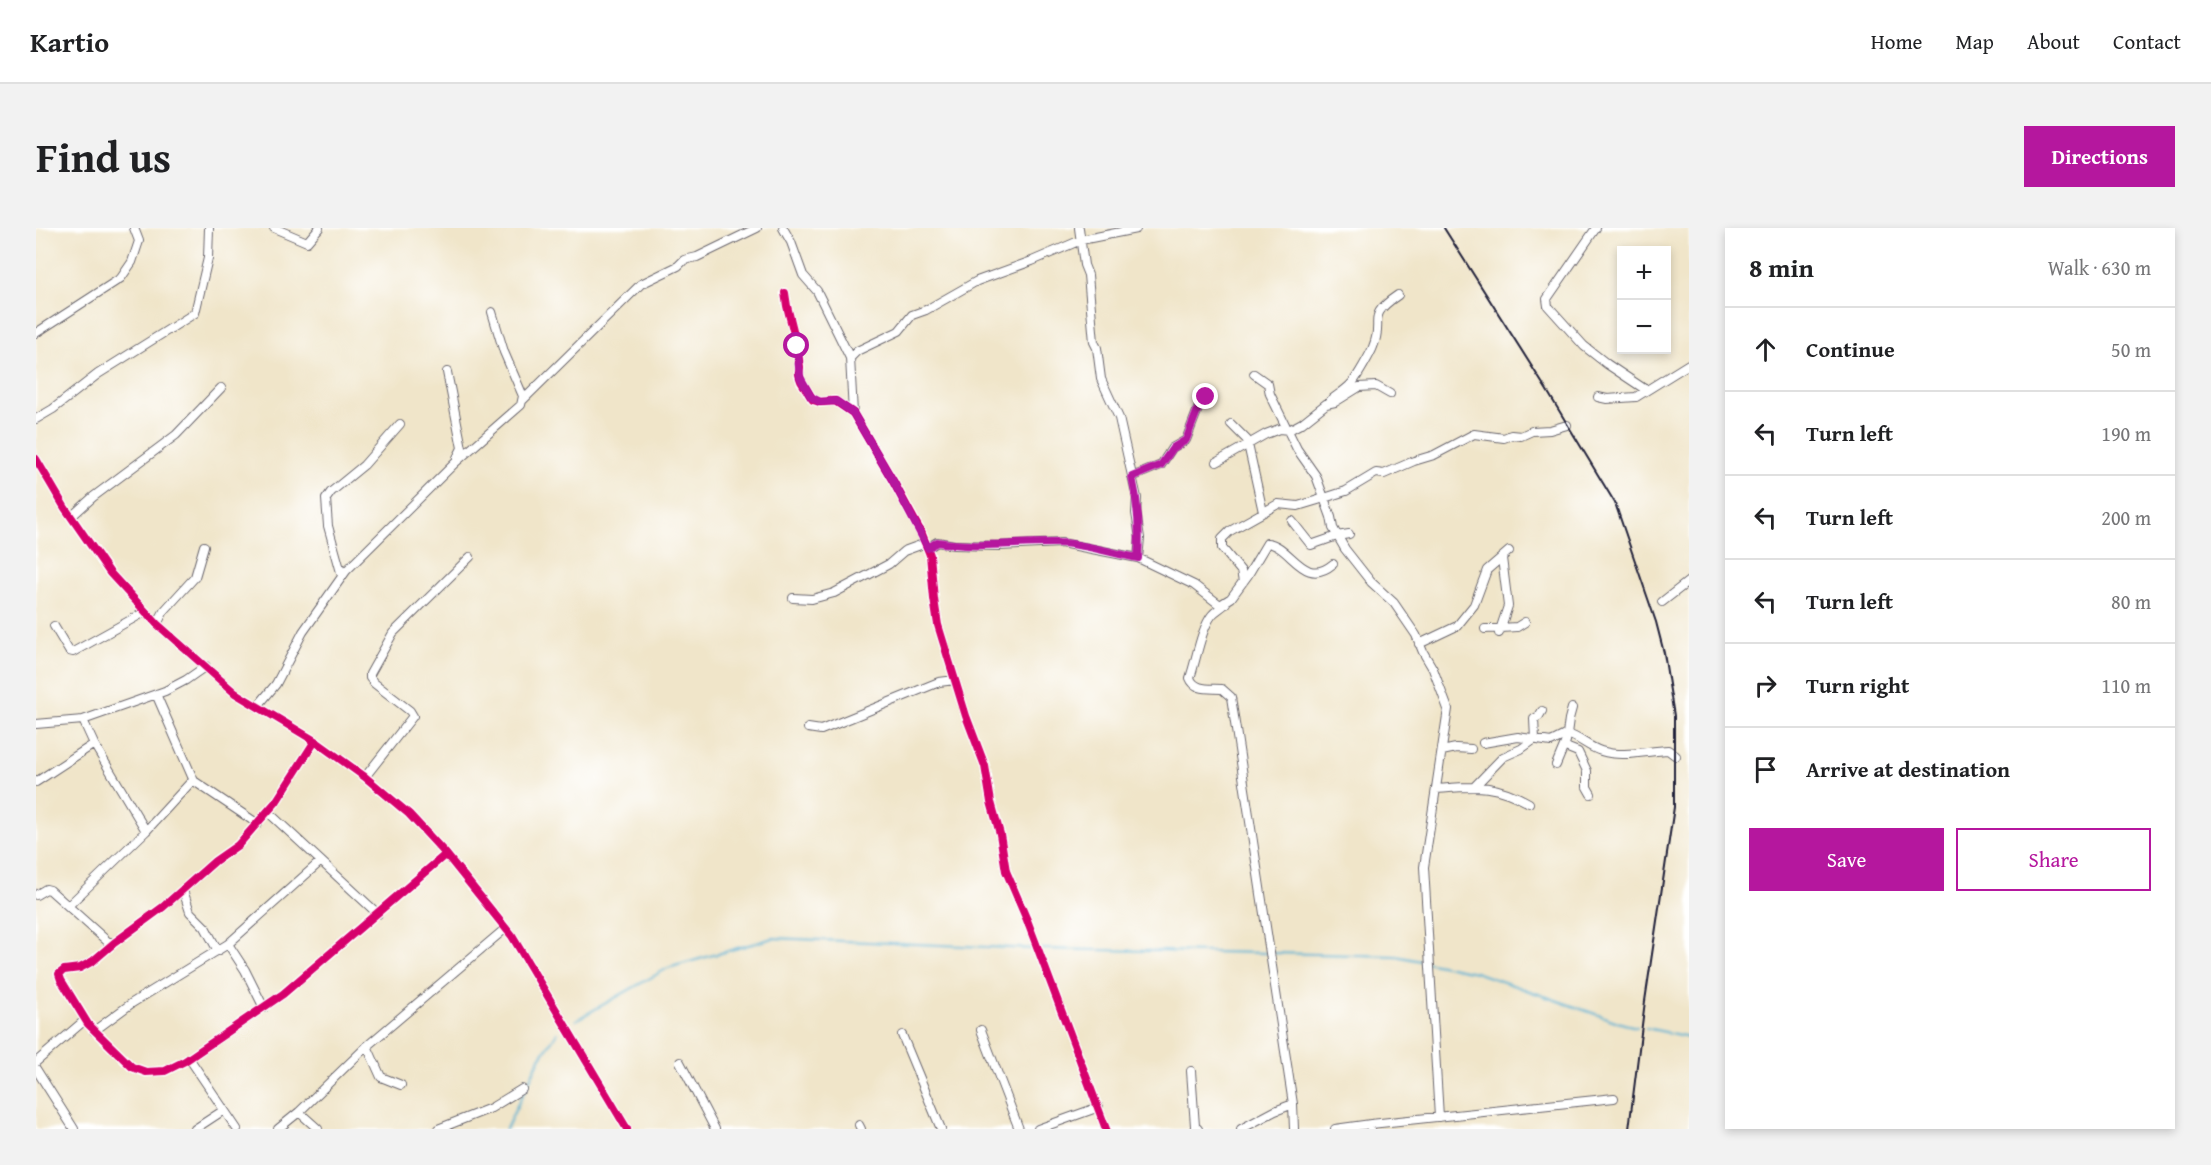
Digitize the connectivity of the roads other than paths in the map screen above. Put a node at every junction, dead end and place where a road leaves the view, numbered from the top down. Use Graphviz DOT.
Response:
graph roads {
  1 [pos="134,228"];
  2 [pos="209,228"];
  3 [pos="274,228"];
  4 [pos="319,228"];
  5 [pos="757,228"];
  6 [pos="783,228"];
  7 [pos="1079,228"];
  8 [pos="1596,228"];
  9 [pos="1136,229"];
  10 [pos="1081,240"];
  11 [pos="785,293"];
  12 [pos="1398,295"];
  13 [pos="492,312"];
  14 [pos="36,333"];
  15 [pos="850,358"];
  16 [pos="1689,364"];
  17 [pos="447,372"];
  18 [pos="1254,374"];
  19 [pos="221,388"];
  20 [pos="1646,390"];
  21 [pos="1390,394"];
  22 [pos="1206,397"];
  23 [pos="1598,397"];
  24 [pos="523,400"];
  25 [pos="1326,404"];
  26 [pos="853,413"];
  27 [pos="36,419"];
  28 [pos="400,424"];
  29 [pos="1231,424"];
  30 [pos="1567,425"];
  31 [pos="1289,430"];
  32 [pos="1248,445"];
  33 [pos="36,459"];
  34 [pos="456,462"];
  35 [pos="1217,462"];
  36 [pos="1132,477"];
  37 [pos="1324,498"];
  38 [pos="1263,512"];
  39 [pos="72,518"];
  40 [pos="1292,521"];
  41 [pos="1349,534"];
  42 [pos="1337,536"];
  43 [pos="927,545"];
  44 [pos="204,546"];
  45 [pos="1509,551"];
  46 [pos="470,556"];
  47 [pos="1138,558"];
  48 [pos="1502,558"];
  49 [pos="1333,564"];
  50 [pos="342,576"];
  51 [pos="1689,581"];
  52 [pos="1243,582"];
  53 [pos="793,598"];
  54 [pos="1662,602"];
  55 [pos="1226,603"];
  56 [pos="146,612"];
  57 [pos="1525,622"];
  58 [pos="157,624"];
  59 [pos="54,626"];
  60 [pos="1485,629"];
  61 [pos="1500,630"];
  62 [pos="1419,644"];
  63 [pos="206,666"];
  64 [pos="955,680"];
  65 [pos="156,694"];
  66 [pos="257,707"];
  67 [pos="1572,708"];
  68 [pos="1542,711"];
  69 [pos="83,720"];
  70 [pos="36,724"];
  71 [pos="808,728"];
  72 [pos="1567,734"];
  73 [pos="1535,739"];
  74 [pos="315,741"];
  75 [pos="1483,743"];
  76 [pos="94,744"];
  77 [pos="1565,745"];
  78 [pos="1471,749"];
  79 [pos="1442,752"];
  80 [pos="1676,756"];
  81 [pos="1557,765"];
  82 [pos="365,777"];
  83 [pos="194,781"];
  84 [pos="36,782"];
  85 [pos="1474,787"];
  86 [pos="1436,789"];
  87 [pos="1591,794"];
  88 [pos="1529,803"];
  89 [pos="267,812"];
  90 [pos="258,824"];
  91 [pos="146,831"];
  92 [pos="446,855"];
  93 [pos="321,861"];
  94 [pos="183,890"];
  95 [pos="36,895"];
  96 [pos="68,906"];
  97 [pos="378,914"];
  98 [pos="506,928"];
  99 [pos="114,942"];
  100 [pos="228,944"];
  101 [pos="218,951"];
  102 [pos="264,1008"];
  103 [pos="85,1020"];
  104 [pos="981,1030"];
  105 [pos="94,1031"];
  106 [pos="902,1035"];
  107 [pos="367,1046"];
  108 [pos="189,1058"];
  109 [pos="37,1062"];
  110 [pos="680,1062"];
  111 [pos="1191,1071"];
  112 [pos="401,1085"];
  113 [pos="522,1089"];
  114 [pos="1614,1098"];
  115 [pos="1293,1104"];
  116 [pos="1099,1107"];
  117 [pos="224,1110"];
  118 [pos="299,1112"];
  119 [pos="1439,1117"];
  120 [pos="1371,1126"];
  121 [pos="74,1129"];
  122 [pos="195,1129"];
  123 [pos="237,1129"];
  124 [pos="278,1129"];
  125 [pos="318,1129"];
  126 [pos="438,1129"];
  127 [pos="627,1129"];
  128 [pos="715,1129"];
  129 [pos="941,1129"];
  130 [pos="1019,1129"];
  131 [pos="1038,1129"];
  132 [pos="1106,1129"];
  133 [pos="1198,1129"];
  134 [pos="1241,1129"];
  135 [pos="1294,1129"];
  136 [pos="1335,1129"];
  1 -- 14 [label="street"];
  2 -- 27 [label="street"];
  3 -- 4 [label="street"];
  5 -- 24 [label="street"];
  6 -- 15 [label="street"];
  7 -- 10 [label="street"];
  8 -- 20 [label="street"];
  9 -- 10 [label="street"];
  10 -- 15 [label="street"];
  10 -- 36 [label="street"];
  11 -- 26 [label="street"];
  12 -- 25 [label="street"];
  13 -- 24 [label="street"];
  15 -- 26 [label="street"];
  16 -- 20 [label="street"];
  17 -- 34 [label="street"];
  18 -- 31 [label="street"];
  19 -- 39 [label="street"];
  20 -- 23 [label="street"];
  21 -- 25 [label="street"];
  22 -- 36 [label="street"];
  24 -- 34 [label="street"];
  25 -- 31 [label="street"];
  26 -- 43 [label="street"];
  28 -- 50 [label="street"];
  29 -- 32 [label="street"];
  30 -- 37 [label="street"];
  31 -- 32 [label="street"];
  31 -- 37 [label="street"];
  32 -- 35 [label="street"];
  32 -- 38 [label="street"];
  33 -- 39 [label="street"];
  34 -- 50 [label="street"];
  36 -- 47 [label="street"];
  37 -- 38 [label="street"];
  37 -- 42 [label="street"];
  38 -- 52 [label="street"];
  39 -- 56 [label="street"];
  40 -- 42 [label="street"];
  41 -- 42 [label="street"];
  42 -- 62 [label="street"];
  43 -- 47 [label="street"];
  43 -- 53 [label="street"];
  43 -- 64 [label="street"];
  44 -- 58 [label="street"];
  45 -- 48 [label="street"];
  46 -- 82 [label="street"];
  47 -- 55 [label="street"];
  48 -- 61 [label="street"];
  48 -- 62 [label="street"];
  49 -- 52 [label="street"];
  50 -- 66 [label="street"];
  51 -- 54 [label="street"];
  52 -- 55 [label="street"];
  55 -- 115 [label="street"];
  56 -- 58 [label="street"];
  56 -- 59 [label="street"];
  57 -- 61 [label="street"];
  58 -- 63 [label="street"];
  60 -- 61 [label="street"];
  62 -- 79 [label="street"];
  63 -- 65 [label="street"];
  63 -- 66 [label="street"];
  64 -- 71 [label="street"];
  64 -- 116 [label="street"];
  65 -- 69 [label="street"];
  65 -- 83 [label="street"];
  66 -- 74 [label="street"];
  67 -- 72 [label="street"];
  68 -- 73 [label="street"];
  69 -- 70 [label="street"];
  69 -- 76 [label="street"];
  72 -- 73 [label="street"];
  72 -- 77 [label="street"];
  72 -- 80 [label="street"];
  73 -- 75 [label="street"];
  73 -- 85 [label="street"];
  74 -- 82 [label="street"];
  74 -- 89 [label="street"];
  76 -- 84 [label="street"];
  76 -- 91 [label="street"];
  77 -- 81 [label="street"];
  77 -- 87 [label="street"];
  78 -- 79 [label="street"];
  79 -- 86 [label="street"];
  82 -- 92 [label="street"];
  83 -- 90 [label="street"];
  83 -- 91 [label="street"];
  85 -- 86 [label="street"];
  85 -- 88 [label="street"];
  86 -- 119 [label="street"];
  89 -- 90 [label="street"];
  89 -- 93 [label="street"];
  90 -- 94 [label="street"];
  91 -- 96 [label="street"];
  92 -- 97 [label="street"];
  92 -- 98 [label="street"];
  93 -- 97 [label="street"];
  93 -- 100 [label="street"];
  94 -- 99 [label="street"];
  94 -- 101 [label="street"];
  95 -- 96 [label="street"];
  96 -- 99 [label="street"];
  97 -- 102 [label="street"];
  98 -- 107 [label="street"];
  98 -- 127 [label="street"];
  99 -- 103 [label="street"];
  100 -- 101 [label="street"];
  100 -- 102 [label="street"];
  101 -- 105 [label="street"];
  102 -- 108 [label="street"];
  103 -- 105 [label="street"];
  103 -- 109 [label="street"];
  104 -- 130 [label="street"];
  105 -- 108 [label="street"];
  106 -- 129 [label="street"];
  107 -- 112 [label="street"];
  107 -- 118 [label="street"];
  108 -- 117 [label="street"];
  109 -- 121 [label="street"];
  110 -- 128 [label="street"];
  111 -- 133 [label="street"];
  113 -- 126 [label="street"];
  114 -- 119 [label="street"];
  115 -- 134 [label="street"];
  115 -- 135 [label="street"];
  116 -- 131 [label="street"];
  116 -- 132 [label="street"];
  117 -- 122 [label="street"];
  117 -- 123 [label="street"];
  118 -- 124 [label="street"];
  118 -- 125 [label="street"];
  119 -- 120 [label="street"];
  120 -- 136 [label="street"];
}
